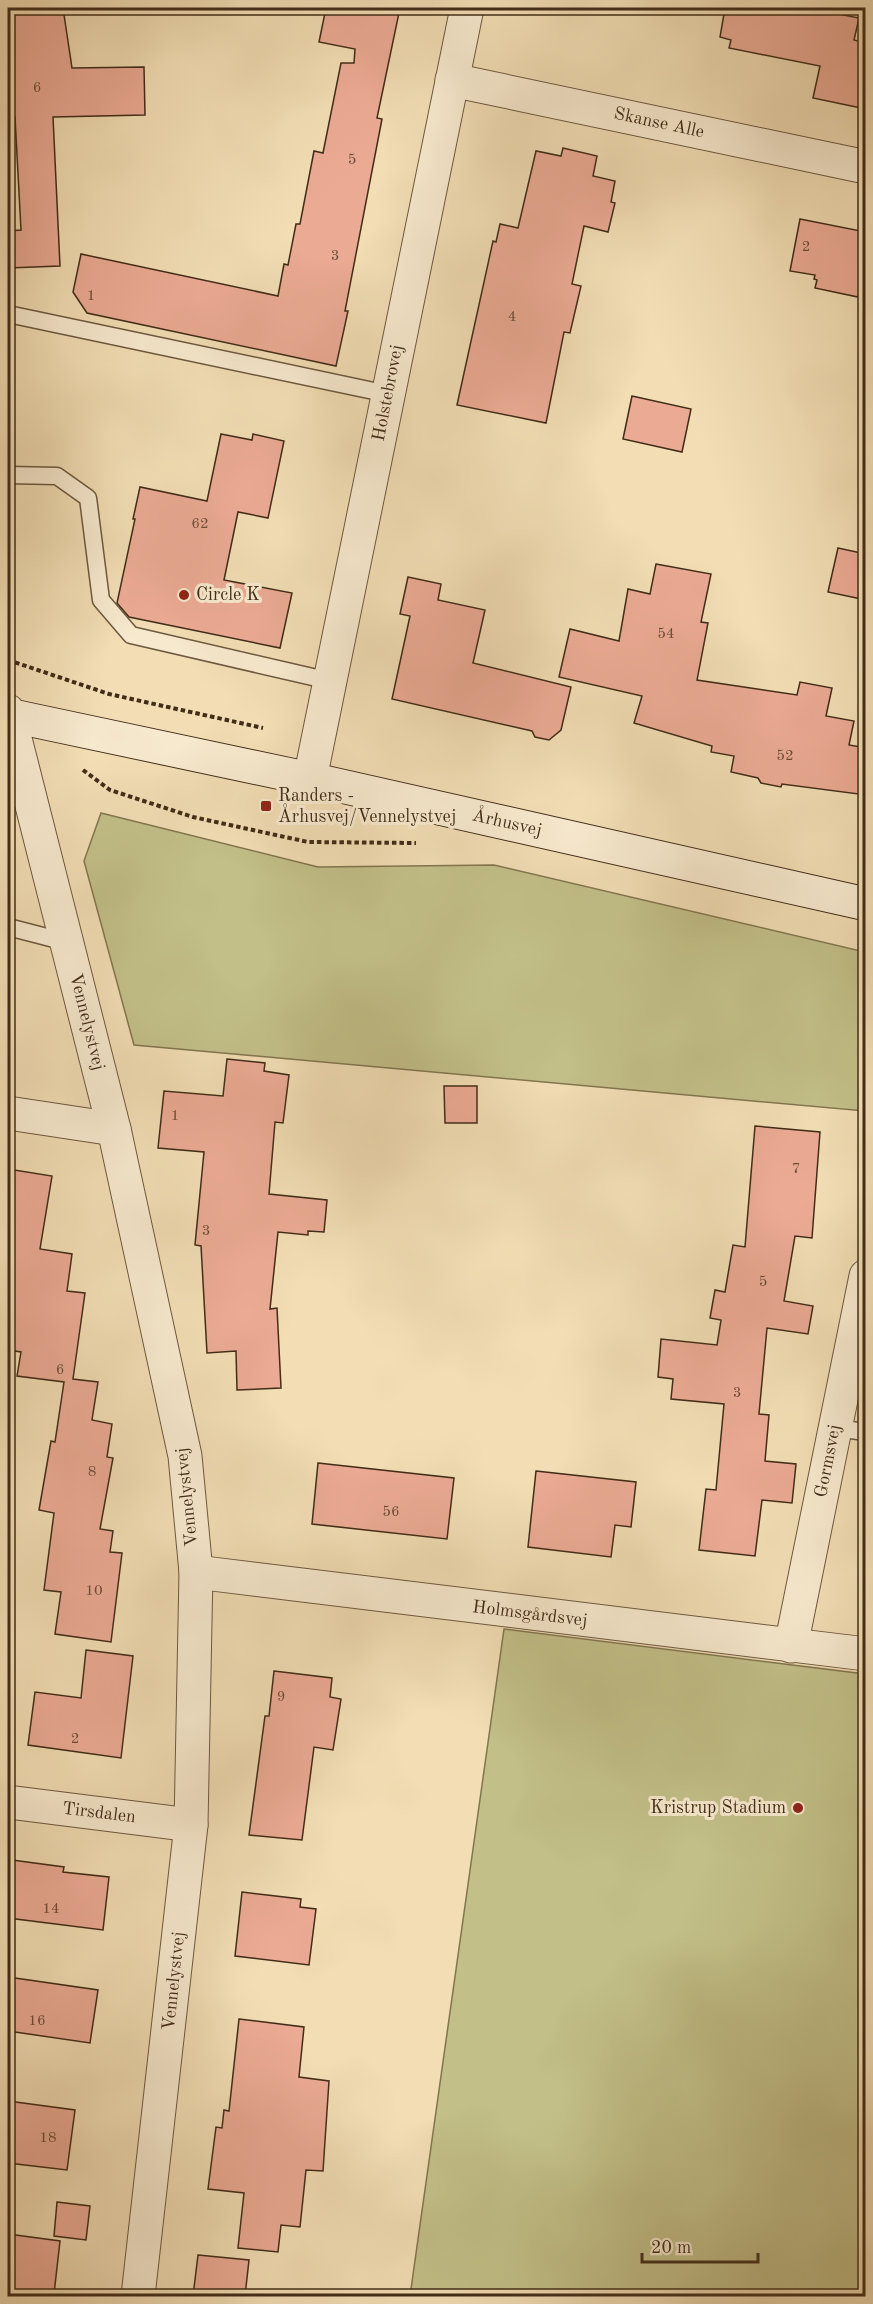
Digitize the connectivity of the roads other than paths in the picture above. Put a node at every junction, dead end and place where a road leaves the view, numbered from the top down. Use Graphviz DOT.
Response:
graph roads {
  1 [pos="467,8"];
  2 [pos="452,80"];
  3 [pos="866,167"];
  4 [pos="8,314"];
  5 [pos="388,394"];
  6 [pos="8,475"];
  7 [pos="330,681"];
  8 [pos="8,713"];
  9 [pos="310,778"];
  10 [pos="866,904"];
  11 [pos="8,927"];
  12 [pos="66,942"];
  13 [pos="8,1113"];
  14 [pos="114,1129"];
  15 [pos="866,1276"];
  16 [pos="850,1430"];
  17 [pos="196,1572"];
  18 [pos="790,1646"];
  19 [pos="866,1654"];
  20 [pos="8,1802"];
  21 [pos="191,1825"];
  22 [pos="138,2296"];
  1 -- 2 [label="street, Holstebrovej"];
  2 -- 3 [label="street, Skanse Alle"];
  2 -- 5 [label="street, Holstebrovej"];
  4 -- 5 [label="lane"];
  5 -- 7 [label="street, Holstebrovej"];
  6 -- 7 [label="lane"];
  7 -- 9 [label="street, Holstebrovej"];
  8 -- 9 [label="street, Århusvej"];
  8 -- 12 [label="street, Vennelystvej"];
  9 -- 10 [label="street, Århusvej"];
  11 -- 12 [label="lane"];
  12 -- 14 [label="street, Vennelystvej"];
  13 -- 14 [label="street"];
  14 -- 17 [label="street, Vennelystvej"];
  15 -- 16 [label="street, Gormsvej"];
  16 -- 18 [label="street, Gormsvej"];
  17 -- 18 [label="street, Holmsgårdsvej"];
  17 -- 21 [label="street, Vennelystvej"];
  18 -- 19 [label="street, Holmsgårdsvej"];
  20 -- 21 [label="street, Tirsdalen"];
  21 -- 22 [label="street, Vennelystvej"];
}
